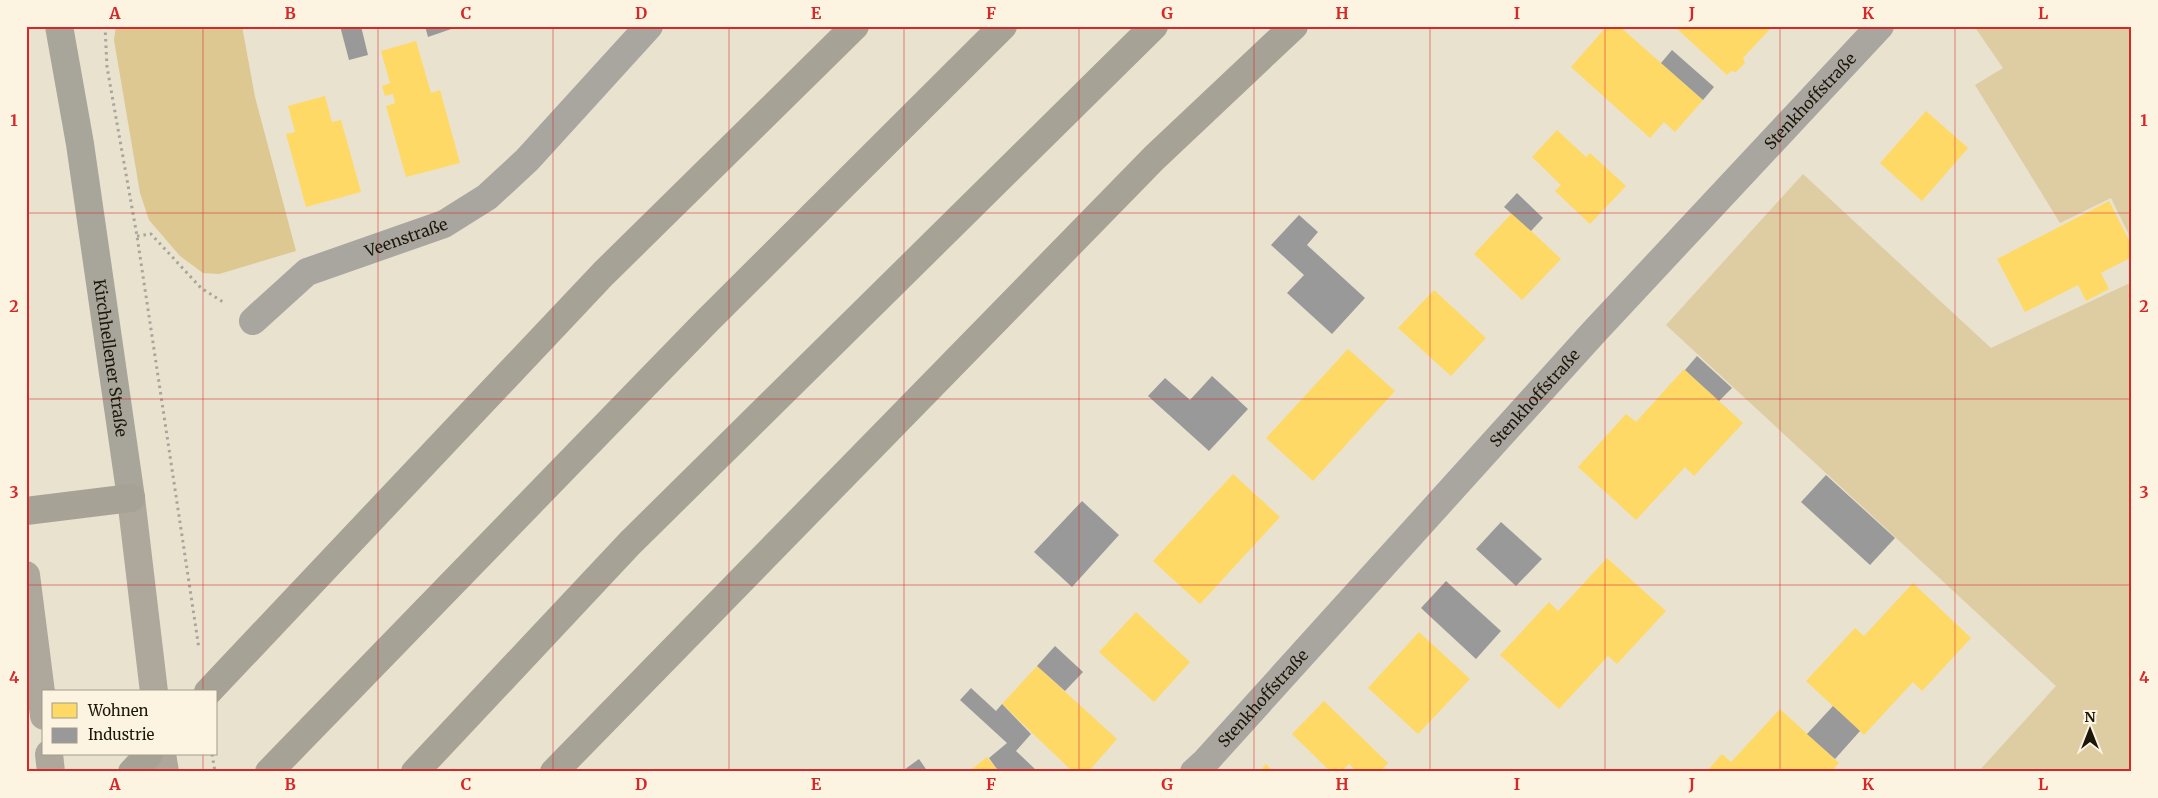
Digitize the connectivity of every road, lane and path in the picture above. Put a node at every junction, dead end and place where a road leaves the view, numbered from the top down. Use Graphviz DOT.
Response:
graph roads {
  1 [pos="58,26"];
  2 [pos="105,26"];
  3 [pos="649,26"];
  4 [pos="855,26"];
  5 [pos="1003,26"];
  6 [pos="1154,26"];
  7 [pos="1294,26"];
  8 [pos="1880,26"];
  9 [pos="137,236"];
  10 [pos="253,321"];
  11 [pos="131,498"];
  12 [pos="26,511"];
  13 [pos="26,574"];
  14 [pos="200,655"];
  15 [pos="211,688"];
  16 [pos="154,690"];
  17 [pos="42,700"];
  18 [pos="49,756"];
  19 [pos="146,756"];
  20 [pos="162,756"];
  21 [pos="212,756"];
  22 [pos="51,772"];
  23 [pos="132,772"];
  24 [pos="165,772"];
  25 [pos="215,772"];
  26 [pos="270,772"];
  27 [pos="415,772"];
  28 [pos="554,772"];
  29 [pos="1194,772"];
  1 -- 11 [label="main road, Kirchhellener Straße"];
  2 -- 9 [label="path"];
  3 -- 10 [label="street, Veenstraße"];
  4 -- 15 [label="highway"];
  5 -- 26 [label="highway"];
  6 -- 27 [label="highway"];
  7 -- 28 [label="highway"];
  8 -- 29 [label="street, Stenkhoffstraße"];
  9 -- 10 [label="path"];
  9 -- 14 [label="path"];
  11 -- 12 [label="highway"];
  11 -- 16 [label="main road, Kirchhellener Straße"];
  13 -- 17 [label="main road"];
  18 -- 22 [label="main road"];
  19 -- 23 [label="highway"];
  20 -- 24 [label="main road"];
  21 -- 25 [label="path"];
}
